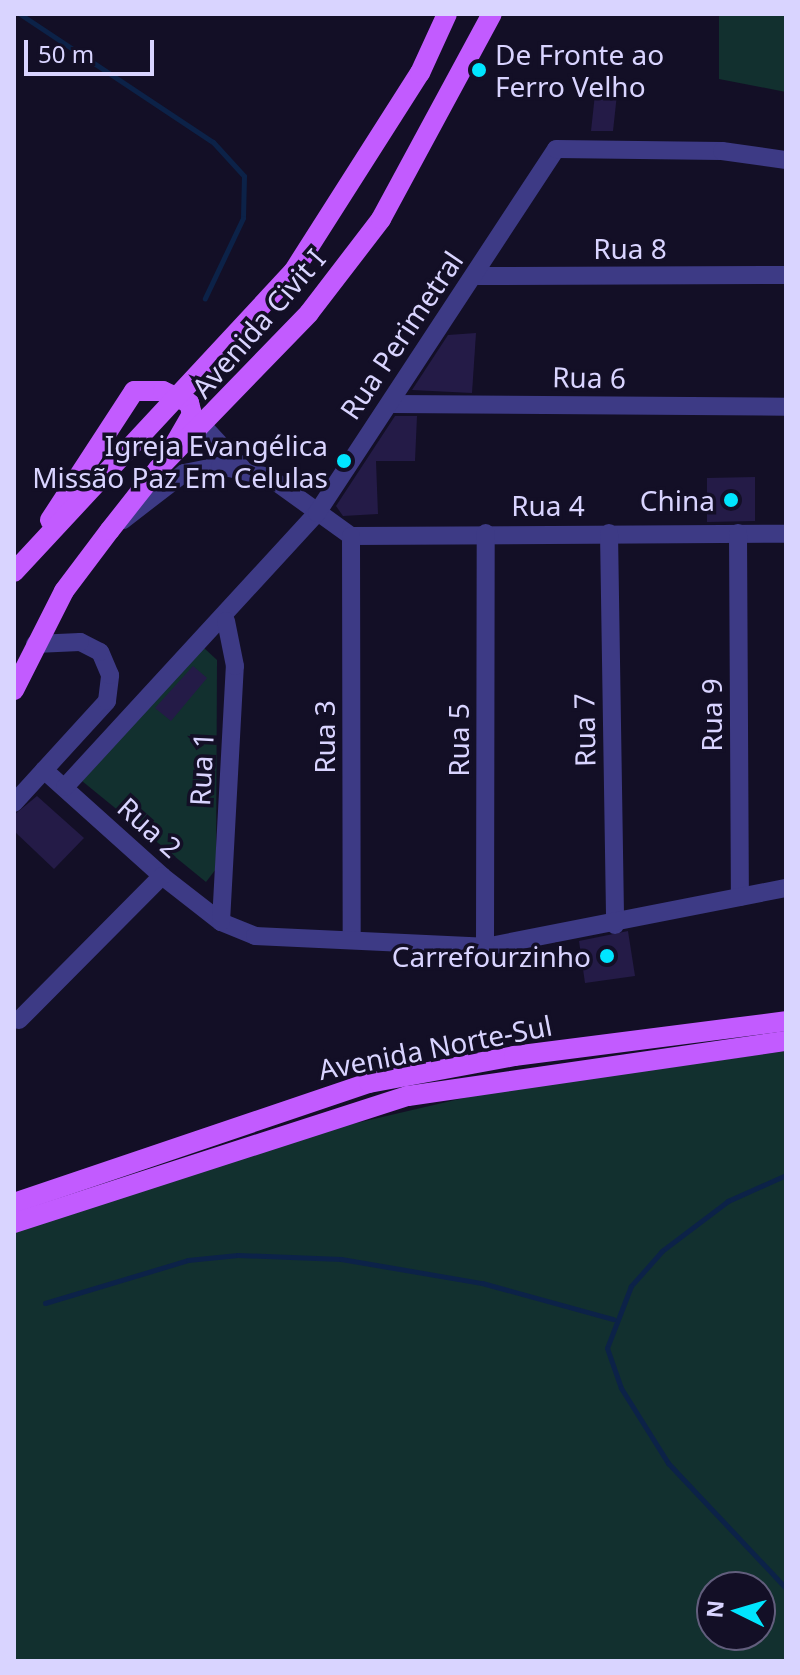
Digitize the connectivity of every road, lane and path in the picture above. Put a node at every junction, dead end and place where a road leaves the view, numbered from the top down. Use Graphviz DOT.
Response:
graph roads {
  1 [pos="447,14"];
  2 [pos="492,14"];
  3 [pos="786,160"];
  4 [pos="786,275"];
  5 [pos="475,276"];
  6 [pos="177,397"];
  7 [pos="392,404"];
  8 [pos="786,407"];
  9 [pos="204,427"];
  10 [pos="242,468"];
  11 [pos="158,469"];
  12 [pos="317,513"];
  13 [pos="110,530"];
  14 [pos="486,533"];
  15 [pos="609,533"];
  16 [pos="738,533"];
  17 [pos="786,534"];
  18 [pos="351,536"];
  19 [pos="16,569"];
  20 [pos="226,621"];
  21 [pos="35,644"];
  22 [pos="14,657"];
  23 [pos="14,690"];
  24 [pos="44,770"];
  25 [pos="65,787"];
  26 [pos="14,803"];
  27 [pos="162,876"];
  28 [pos="786,888"];
  29 [pos="740,897"];
  30 [pos="221,922"];
  31 [pos="615,925"];
  32 [pos="352,938"];
  33 [pos="485,947"];
  34 [pos="19,1020"];
  35 [pos="786,1021"];
  36 [pos="786,1041"];
  37 [pos="14,1203"];
  38 [pos="14,1223"];
  1 -- 6 [label="main road, Avenida Civit I"];
  2 -- 9 [label="main road, Avenida Civit I"];
  3 -- 5 [label="street, Rua Perimetral"];
  4 -- 5 [label="street, Rua 8"];
  5 -- 7 [label="street, Rua Perimetral"];
  6 -- 11 [label="main road"];
  6 -- 19 [label="main road, Avenida Civit I"];
  6 -- 19 [label="main road"];
  7 -- 8 [label="street, Rua 6"];
  7 -- 12 [label="street, Rua Perimetral"];
  9 -- 10 [label="street"];
  9 -- 11 [label="main road, Avenida Civit I"];
  10 -- 12 [label="street"];
  10 -- 13 [label="street"];
  11 -- 13 [label="main road, Avenida Civit I"];
  12 -- 18 [label="street"];
  12 -- 20 [label="street, Rua Perimetral"];
  13 -- 21 [label="main road, Avenida Civit I"];
  14 -- 15 [label="street, Rua 4"];
  14 -- 18 [label="street, Rua 4"];
  14 -- 33 [label="street, Rua 5"];
  15 -- 16 [label="street, Rua 4"];
  15 -- 31 [label="street, Rua 7"];
  16 -- 17 [label="street, Rua 4"];
  16 -- 29 [label="street, Rua 9"];
  18 -- 32 [label="street, Rua 3"];
  20 -- 25 [label="street, Rua Perimetral"];
  20 -- 30 [label="street, Rua 1"];
  21 -- 22 [label="main road"];
  21 -- 23 [label="main road, Avenida Civit I"];
  21 -- 24 [label="street"];
  24 -- 25 [label="street, Rua 2"];
  24 -- 26 [label="street"];
  25 -- 27 [label="street, Rua 2"];
  27 -- 30 [label="street, Rua 2"];
  27 -- 34 [label="street"];
  28 -- 29 [label="street"];
  29 -- 31 [label="street"];
  30 -- 32 [label="street"];
  31 -- 33 [label="street"];
  32 -- 33 [label="street"];
  35 -- 37 [label="main road, Avenida Norte-Sul"];
  36 -- 38 [label="main road, Avenida Norte-Sul"];
}
